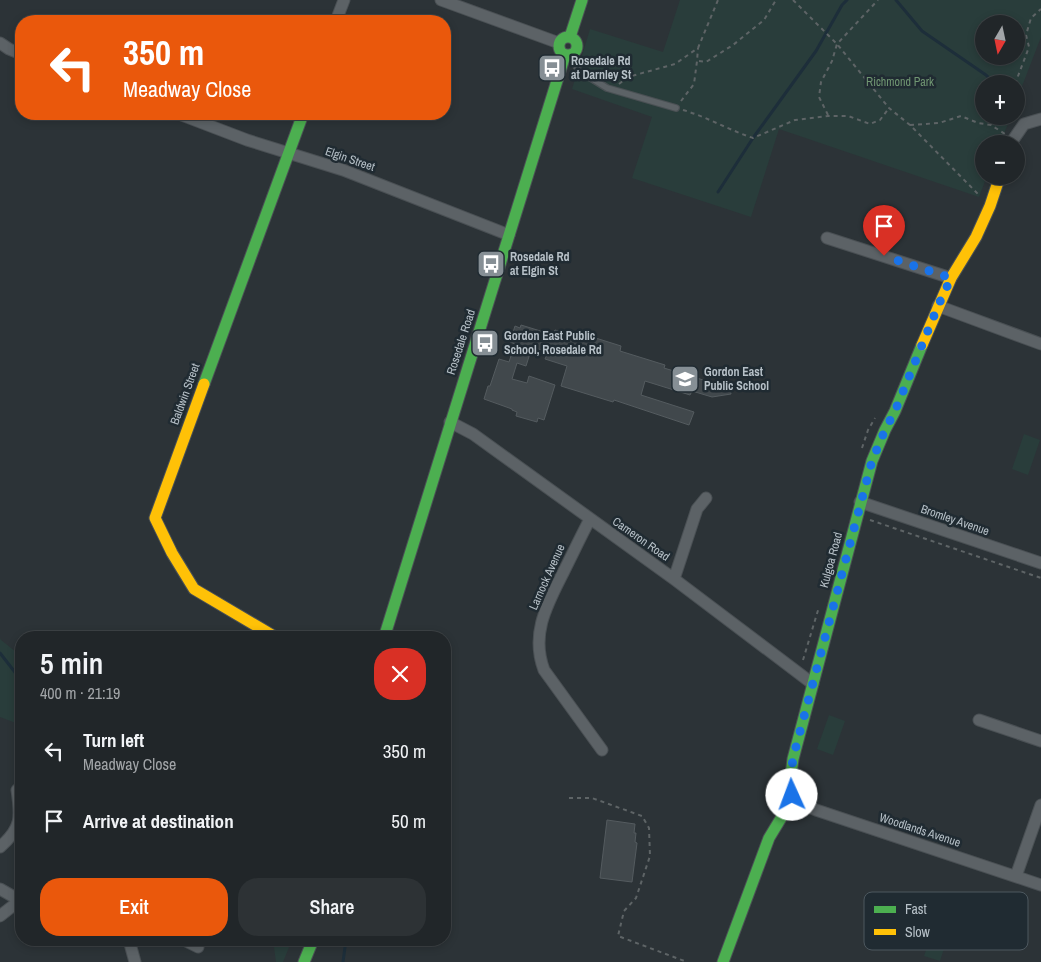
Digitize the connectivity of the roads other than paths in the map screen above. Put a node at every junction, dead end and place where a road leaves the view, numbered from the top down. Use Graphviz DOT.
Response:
graph roads {
  1 [pos="344,0"];
  2 [pos="441,0"];
  3 [pos="582,0"];
  4 [pos="338,15"];
  5 [pos="570,37"];
  6 [pos="560,43"];
  7 [pos="0,44"];
  8 [pos="15,52"];
  9 [pos="568,54"];
  10 [pos="676,108"];
  11 [pos="1041,119"];
  12 [pos="194,120"];
  13 [pos="301,120"];
  14 [pos="1017,135"];
  15 [pos="288,153"];
  16 [pos="997,185"];
  17 [pos="509,235"];
  18 [pos="827,238"];
  19 [pos="951,278"];
  20 [pos="938,306"];
  21 [pos="1041,344"];
  22 [pos="450,422"];
  23 [pos="706,498"];
  24 [pos="860,502"];
  25 [pos="590,519"];
  26 [pos="1041,563"];
  27 [pos="674,579"];
  28 [pos="265,631"];
  29 [pos="386,631"];
  30 [pos="813,684"];
  31 [pos="980,720"];
  32 [pos="1041,741"];
  33 [pos="602,750"];
  34 [pos="792,800"];
  35 [pos="1041,805"];
  36 [pos="15,831"];
  37 [pos="0,847"];
  38 [pos="1016,876"];
  39 [pos="1041,885"];
  40 [pos="0,889"];
  41 [pos="15,898"];
  42 [pos="15,905"];
  43 [pos="0,916"];
  44 [pos="131,946"];
  45 [pos="311,946"];
  46 [pos="135,962"];
  47 [pos="304,962"];
  48 [pos="722,962"];
  1 -- 4 [label="street"];
  2 -- 6 [label="street"];
  3 -- 5 [label="street"];
  5 -- 6 [label="street"];
  5 -- 9 [label="street"];
  6 -- 9 [label="street"];
  7 -- 8 [label="street"];
  9 -- 10 [label="lane"];
  9 -- 17 [label="street, Rosedale Road"];
  11 -- 14 [label="street"];
  12 -- 15 [label="street, Elgin Street"];
  13 -- 15 [label="street, Baldwin Street"];
  15 -- 17 [label="street, Elgin Street"];
  15 -- 28 [label="street, Baldwin Street"];
  16 -- 19 [label="street, Kulgoa Road"];
  17 -- 22 [label="street, Rosedale Road"];
  18 -- 19 [label="street"];
  19 -- 20 [label="street, Kulgoa Road"];
  20 -- 21 [label="street"];
  20 -- 24 [label="street, Kulgoa Road"];
  22 -- 25 [label="street, Cameron Road"];
  22 -- 29 [label="street, Rosedale Road"];
  23 -- 27 [label="street"];
  24 -- 26 [label="street, Bromley Avenue"];
  24 -- 30 [label="street, Kulgoa Road"];
  25 -- 27 [label="street, Cameron Road"];
  25 -- 33 [label="street, Larnock Avenue"];
  27 -- 30 [label="street, Cameron Road"];
  30 -- 34 [label="street, Kulgoa Road"];
  31 -- 32 [label="street"];
  34 -- 38 [label="street, Woodlands Avenue"];
  34 -- 48 [label="street"];
  35 -- 38 [label="street"];
  36 -- 37 [label="street"];
  38 -- 39 [label="street, Woodlands Avenue"];
  40 -- 41 [label="street"];
  42 -- 43 [label="street"];
  44 -- 46 [label="street"];
  45 -- 47 [label="street"];
}
